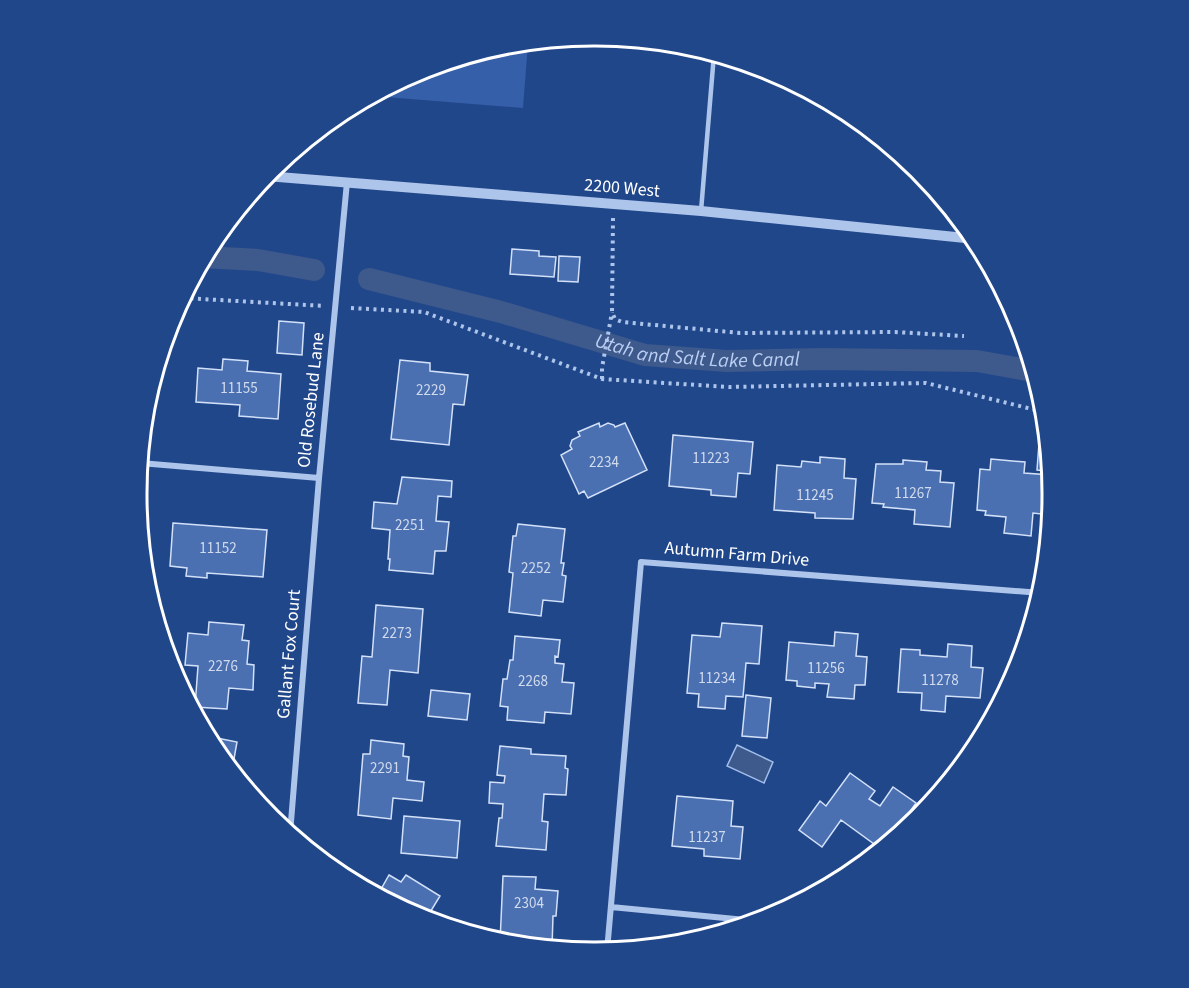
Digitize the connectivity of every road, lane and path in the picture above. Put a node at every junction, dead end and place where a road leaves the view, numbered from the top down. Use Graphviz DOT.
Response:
graph roads {
  1 [pos="713,63"];
  2 [pos="279,177"];
  3 [pos="347,182"];
  4 [pos="614,204"];
  5 [pos="701,211"];
  6 [pos="962,238"];
  7 [pos="192,299"];
  8 [pos="325,306"];
  9 [pos="351,308"];
  10 [pos="612,312"];
  11 [pos="964,336"];
  12 [pos="602,380"];
  13 [pos="1033,409"];
  14 [pos="148,464"];
  15 [pos="319,478"];
  16 [pos="1031,592"];
  17 [pos="291,822"];
  18 [pos="611,907"];
  19 [pos="735,919"];
  20 [pos="608,942"];
  1 -- 5 [label="lane"];
  2 -- 3 [label="street, 2200 West"];
  3 -- 4 [label="street, 2200 West"];
  3 -- 15 [label="street, Old Rosebud Lane"];
  4 -- 5 [label="street, 2200 West"];
  4 -- 10 [label="path"];
  5 -- 6 [label="street, 2200 West"];
  7 -- 8 [label="path"];
  9 -- 12 [label="path"];
  10 -- 11 [label="path"];
  10 -- 12 [label="path"];
  12 -- 13 [label="path"];
  14 -- 15 [label="street, Old Rosebud Lane"];
  15 -- 17 [label="street, Gallant Fox Court"];
  16 -- 18 [label="street, Autumn Farm Drive"];
  18 -- 19 [label="street"];
  18 -- 20 [label="street, Autumn Farm Drive"];
}
